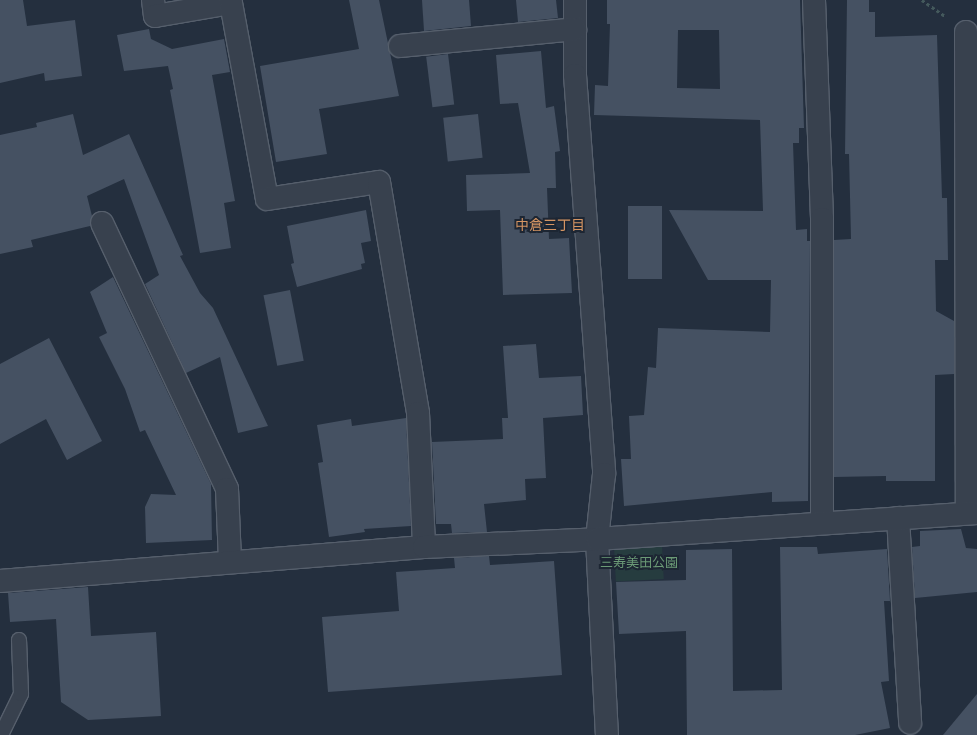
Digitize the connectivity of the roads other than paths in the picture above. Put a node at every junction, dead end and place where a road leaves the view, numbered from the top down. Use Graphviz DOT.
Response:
graph roads {
  1 [pos="153,0"];
  2 [pos="575,0"];
  3 [pos="814,0"];
  4 [pos="575,29"];
  5 [pos="966,32"];
  6 [pos="400,46"];
  7 [pos="102,223"];
  8 [pos="972,513"];
  9 [pos="898,518"];
  10 [pos="822,522"];
  11 [pos="597,539"];
  12 [pos="424,546"];
  13 [pos="230,562"];
  14 [pos="0,581"];
  15 [pos="19,640"];
  16 [pos="910,723"];
  17 [pos="2,735"];
  18 [pos="607,735"];
  1 -- 12 [label="street"];
  2 -- 4 [label="street"];
  3 -- 10 [label="street"];
  4 -- 6 [label="street"];
  4 -- 11 [label="street"];
  5 -- 8 [label="street"];
  7 -- 13 [label="street"];
  8 -- 9 [label="street"];
  9 -- 10 [label="street"];
  9 -- 16 [label="street"];
  10 -- 11 [label="street"];
  11 -- 12 [label="street"];
  11 -- 18 [label="street"];
  12 -- 13 [label="street"];
  13 -- 14 [label="street"];
  15 -- 17 [label="lane"];
}
